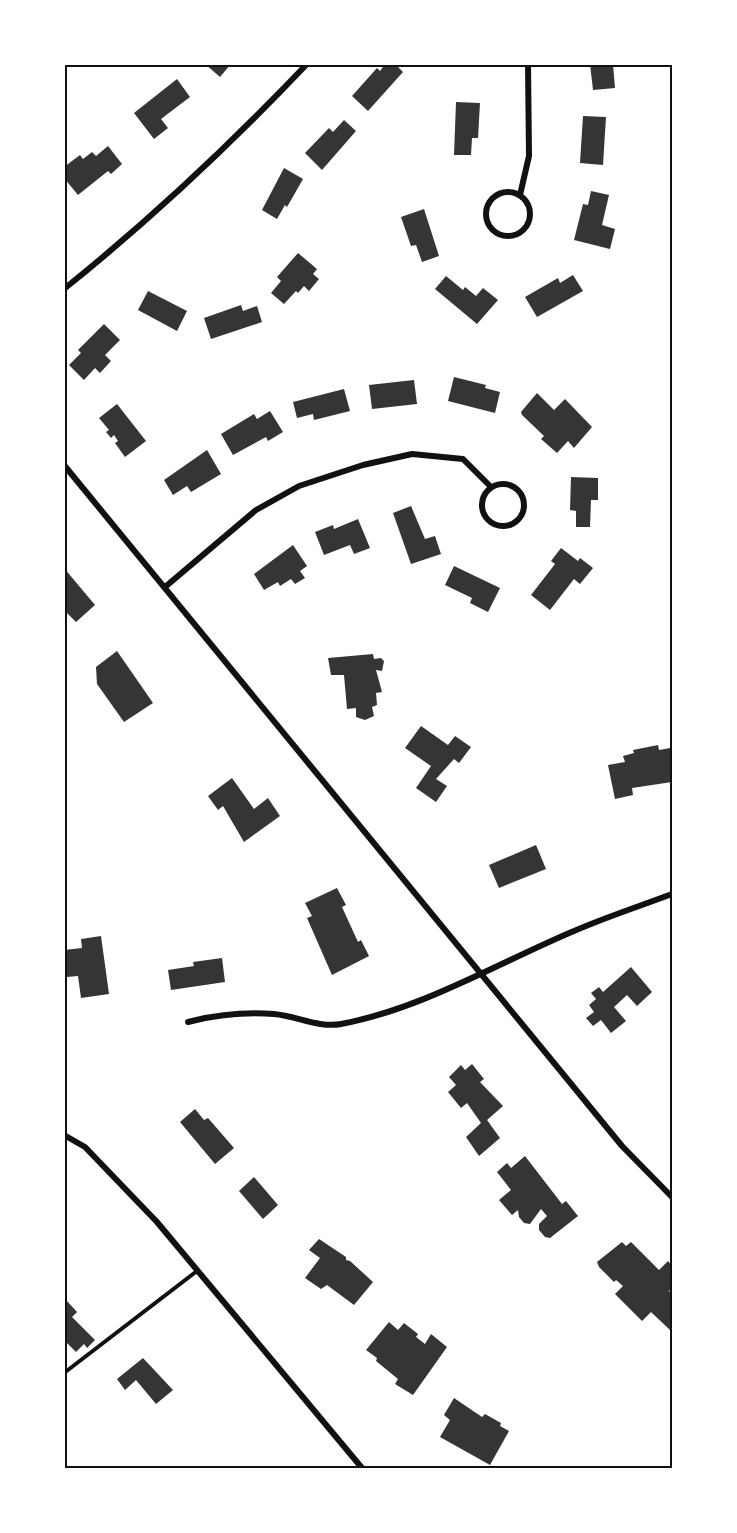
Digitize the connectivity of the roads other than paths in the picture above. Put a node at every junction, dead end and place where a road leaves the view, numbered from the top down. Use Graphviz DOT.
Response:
graph roads {
  1 [pos="307,64"];
  2 [pos="528,64"];
  3 [pos="520,195"];
  4 [pos="64,289"];
  5 [pos="64,465"];
  6 [pos="491,487"];
  7 [pos="165,587"];
  8 [pos="672,894"];
  9 [pos="483,975"];
  10 [pos="188,1022"];
  11 [pos="64,1135"];
  12 [pos="672,1197"];
  13 [pos="197,1270"];
  14 [pos="64,1373"];
  15 [pos="362,1468"];
  1 -- 4 [label="street"];
  2 -- 3 [label="street"];
  3 -- 3 [label="street"];
  5 -- 7 [label="street"];
  6 -- 6 [label="street"];
  6 -- 7 [label="street"];
  7 -- 9 [label="street"];
  8 -- 9 [label="street"];
  9 -- 10 [label="street"];
  9 -- 12 [label="street"];
  11 -- 13 [label="street"];
  13 -- 14 [label="lane"];
  13 -- 15 [label="street"];
}
